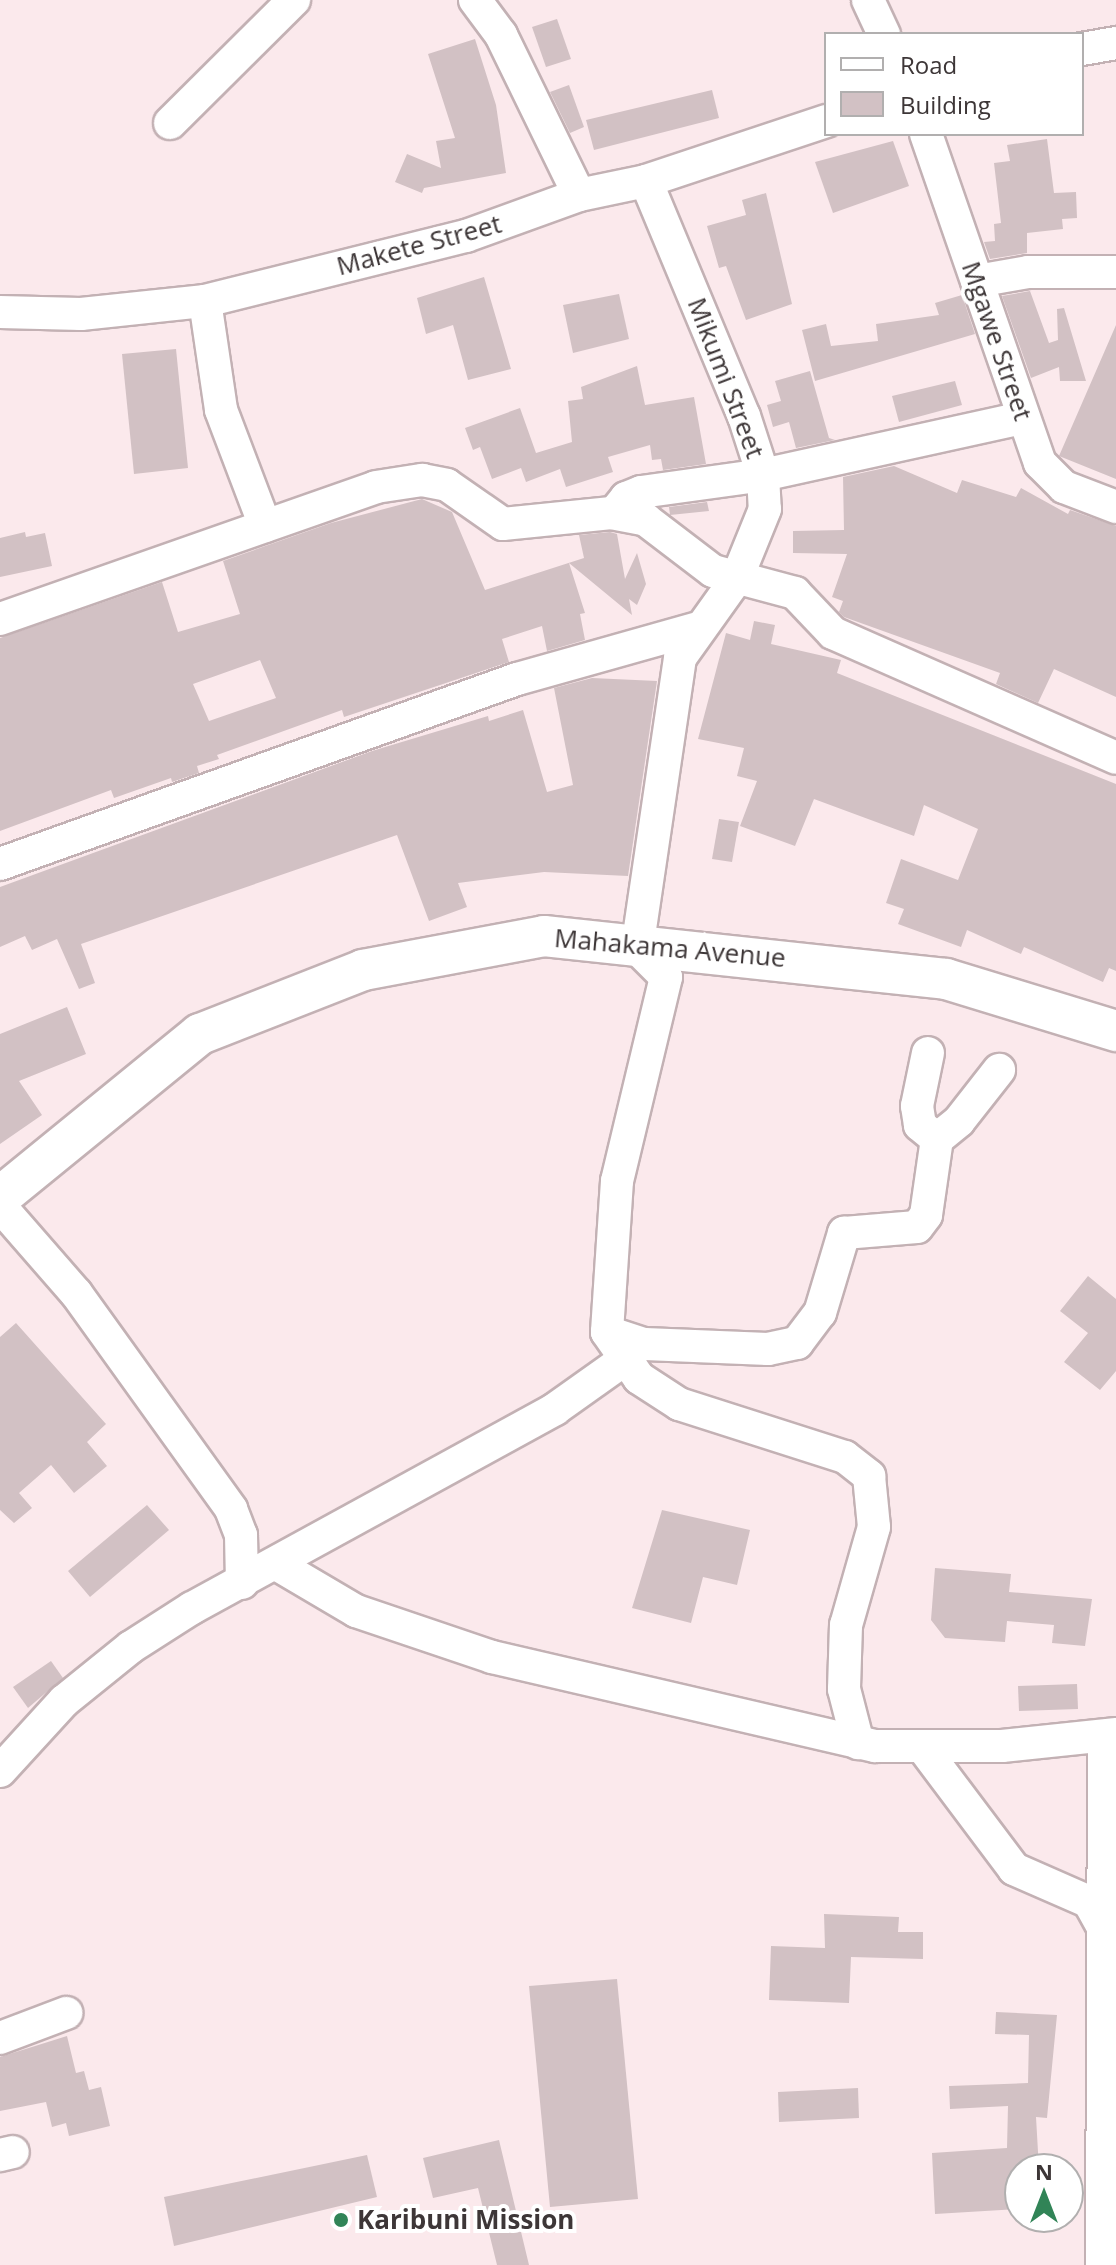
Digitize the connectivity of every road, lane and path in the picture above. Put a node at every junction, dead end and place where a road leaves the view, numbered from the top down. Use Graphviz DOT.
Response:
graph roads {
  1 [pos="294,0"];
  2 [pos="475,0"];
  3 [pos="868,0"];
  4 [pos="883,32"];
  5 [pos="1116,43"];
  6 [pos="1084,49"];
  7 [pos="824,122"];
  8 [pos="170,123"];
  9 [pos="927,136"];
  10 [pos="646,181"];
  11 [pos="579,195"];
  12 [pos="1116,272"];
  13 [pos="977,281"];
  14 [pos="205,301"];
  15 [pos="0,312"];
  16 [pos="1022,418"];
  17 [pos="763,475"];
  18 [pos="1116,507"];
  19 [pos="614,513"];
  20 [pos="265,526"];
  21 [pos="737,578"];
  22 [pos="0,619"];
  23 [pos="699,628"];
  24 [pos="1116,758"];
  25 [pos="0,864"];
  26 [pos="637,948"];
  27 [pos="1116,1031"];
  28 [pos="928,1053"];
  29 [pos="999,1070"];
  30 [pos="937,1139"];
  31 [pos="0,1197"];
  32 [pos="0,1206"];
  33 [pos="607,1332"];
  34 [pos="624,1360"];
  35 [pos="278,1565"];
  36 [pos="242,1583"];
  37 [pos="1110,1736"];
  38 [pos="858,1743"];
  39 [pos="924,1749"];
  40 [pos="0,1771"];
  41 [pos="1102,1925"];
  42 [pos="66,2013"];
  43 [pos="0,2038"];
  44 [pos="1102,2265"];
  1 -- 8 [label="street"];
  2 -- 11 [label="street"];
  3 -- 4 [label="street"];
  5 -- 6 [label="street"];
  7 -- 10 [label="street, Makete Street"];
  9 -- 13 [label="street, Mgawe Street"];
  10 -- 11 [label="street, Makete Street"];
  10 -- 17 [label="street, Mikumi Street"];
  11 -- 14 [label="street, Makete Street"];
  12 -- 13 [label="street"];
  13 -- 16 [label="street, Mgawe Street"];
  14 -- 15 [label="street, Makete Street"];
  14 -- 20 [label="street"];
  16 -- 17 [label="street"];
  16 -- 18 [label="street, Mgawe Street"];
  17 -- 19 [label="street"];
  17 -- 21 [label="street, Mikumi Street"];
  19 -- 20 [label="street"];
  19 -- 21 [label="street"];
  20 -- 22 [label="street"];
  21 -- 23 [label="street, Mikumi Street"];
  21 -- 24 [label="street"];
  23 -- 25 [label="street"];
  23 -- 26 [label="street, Mikumi Street"];
  26 -- 27 [label="street, Mahakama Avenue"];
  26 -- 31 [label="street, Mahakama Avenue"];
  26 -- 33 [label="street"];
  28 -- 30 [label="street"];
  29 -- 30 [label="street"];
  30 -- 33 [label="street"];
  32 -- 36 [label="street"];
  33 -- 34 [label="street"];
  34 -- 35 [label="street"];
  34 -- 38 [label="street"];
  35 -- 36 [label="street"];
  35 -- 38 [label="street"];
  36 -- 40 [label="street"];
  37 -- 39 [label="street"];
  37 -- 41 [label="street"];
  38 -- 39 [label="street"];
  39 -- 41 [label="street"];
  41 -- 44 [label="street"];
  42 -- 43 [label="street"];
}
